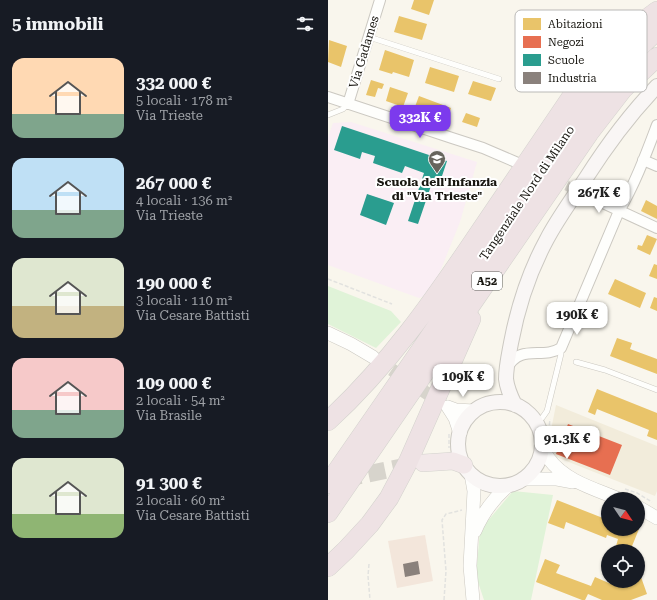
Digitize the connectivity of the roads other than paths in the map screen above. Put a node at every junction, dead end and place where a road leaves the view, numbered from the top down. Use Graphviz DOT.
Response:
graph roads {
  1 [pos="380,0"];
  2 [pos="657,11"];
  3 [pos="647,19"];
  4 [pos="657,31"];
  5 [pos="369,37"];
  6 [pos="647,40"];
  7 [pos="657,57"];
  8 [pos="647,66"];
  9 [pos="499,79"];
  10 [pos="657,86"];
  11 [pos="575,92"];
  12 [pos="598,92"];
  13 [pos="621,92"];
  14 [pos="328,97"];
  15 [pos="348,104"];
  16 [pos="328,115"];
  17 [pos="657,124"];
  18 [pos="643,160"];
  19 [pos="518,163"];
  20 [pos="657,166"];
  21 [pos="590,197"];
  22 [pos="619,211"];
  23 [pos="657,228"];
  24 [pos="490,276"];
  25 [pos="328,333"];
  26 [pos="561,348"];
  27 [pos="372,357"];
  28 [pos="576,362"];
  29 [pos="507,373"];
  30 [pos="657,390"];
  31 [pos="491,403"];
  32 [pos="515,405"];
  33 [pos="474,411"];
  34 [pos="328,422"];
  35 [pos="536,422"];
  36 [pos="454,431"];
  37 [pos="542,446"];
  38 [pos="423,463"];
  39 [pos="461,467"];
  40 [pos="523,479"];
  41 [pos="328,484"];
  42 [pos="581,484"];
  43 [pos="509,485"];
  44 [pos="601,492"];
  45 [pos="645,510"];
  46 [pos="328,513"];
  47 [pos="656,516"];
  48 [pos="471,542"];
  49 [pos="328,567"];
  50 [pos="473,600"];
  1 -- 5 [label="street, Via Gadames"];
  2 -- 3 [label="highway, A52"];
  4 -- 6 [label="highway, Tangenziale Nord di Milano / A52"];
  5 -- 9 [label="lane"];
  5 -- 15 [label="street, Via Gadames"];
  7 -- 8 [label="highway, Tangenziale Nord di Milano / A52"];
  10 -- 29 [label="main road"];
  11 -- 34 [label="highway, A52"];
  12 -- 41 [label="highway, Tangenziale Nord di Milano / A52"];
  13 -- 24 [label="highway, Tangenziale Nord di Milano / A52"];
  14 -- 15 [label="street"];
  15 -- 16 [label="lane"];
  15 -- 19 [label="street"];
  17 -- 18 [label="street"];
  18 -- 20 [label="street"];
  18 -- 22 [label="street"];
  21 -- 22 [label="street"];
  22 -- 23 [label="street"];
  22 -- 26 [label="street"];
  24 -- 46 [label="highway, Tangenziale Nord di Milano / A52"];
  24 -- 49 [label="highway"];
  25 -- 27 [label="street"];
  26 -- 29 [label="street"];
  26 -- 35 [label="lane"];
  28 -- 30 [label="lane"];
  29 -- 31 [label="main road"];
  29 -- 32 [label="main road"];
  31 -- 32 [label="main road"];
  31 -- 33 [label="main road"];
  32 -- 35 [label="main road"];
  33 -- 36 [label="main road"];
  33 -- 36 [label="street"];
  35 -- 37 [label="main road"];
  36 -- 39 [label="main road"];
  37 -- 40 [label="main road"];
  37 -- 42 [label="street"];
  38 -- 39 [label="highway"];
  39 -- 43 [label="main road"];
  39 -- 48 [label="street"];
  40 -- 42 [label="street"];
  40 -- 43 [label="main road"];
  42 -- 44 [label="street"];
  43 -- 48 [label="street"];
  45 -- 47 [label="street"];
  48 -- 50 [label="street"];
}
